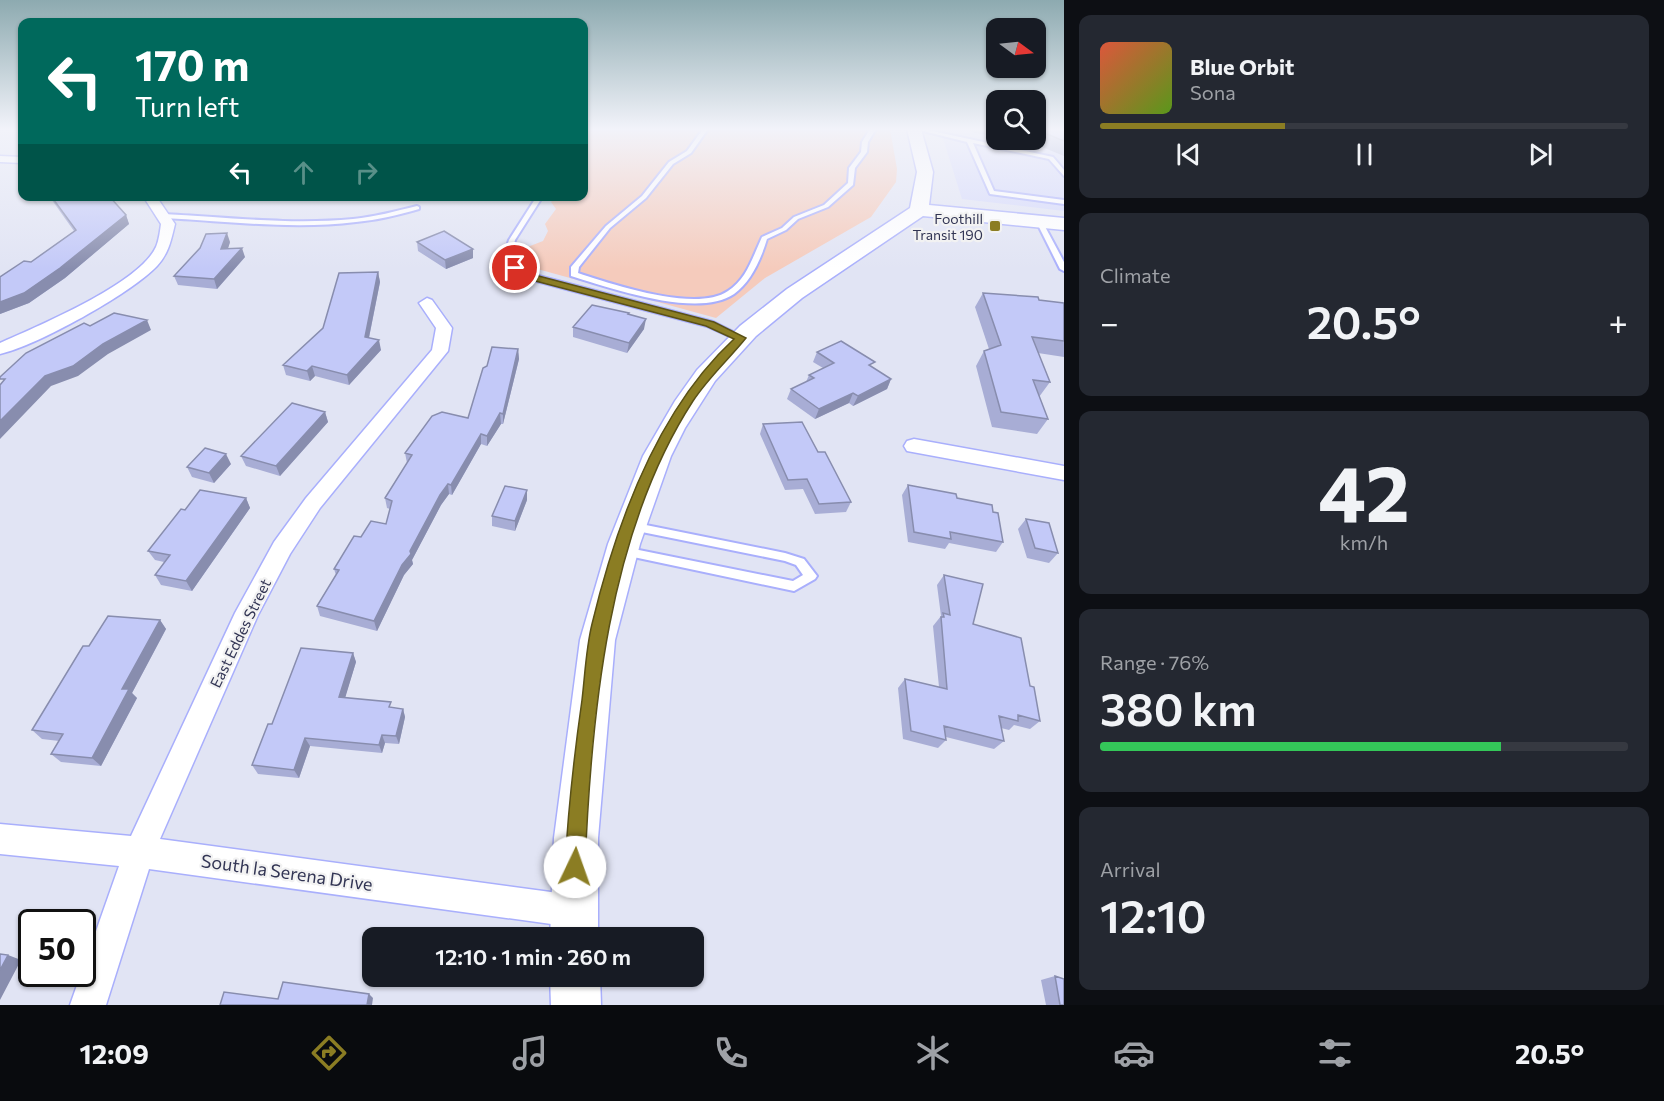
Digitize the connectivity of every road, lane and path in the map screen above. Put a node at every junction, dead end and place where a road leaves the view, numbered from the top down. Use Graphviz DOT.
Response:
graph roads {
  1 [pos="661,176"];
  2 [pos="852,176"];
  3 [pos="924,176"];
  4 [pos="985,176"];
  5 [pos="152,201"];
  6 [pos="537,201"];
  7 [pos="1064,202"];
  8 [pos="417,208"];
  9 [pos="919,210"];
  10 [pos="163,216"];
  11 [pos="1039,221"];
  12 [pos="1064,224"];
  13 [pos="1064,269"];
  14 [pos="427,303"];
  15 [pos="741,338"];
  16 [pos="0,349"];
  17 [pos="914,446"];
  18 [pos="1064,472"];
  19 [pos="625,538"];
  20 [pos="0,840"];
  21 [pos="139,852"];
  22 [pos="573,924"];
  23 [pos="575,987"];
  24 [pos="88,1005"];
  25 [pos="576,1005"];
  1 -- 2 [label="lane"];
  3 -- 9 [label="main road"];
  4 -- 7 [label="lane"];
  5 -- 10 [label="street"];
  6 -- 15 [label="lane"];
  8 -- 10 [label="lane"];
  9 -- 11 [label="main road"];
  9 -- 15 [label="main road"];
  10 -- 16 [label="street"];
  11 -- 12 [label="main road"];
  11 -- 13 [label="lane"];
  14 -- 21 [label="street, East Eddes Street"];
  15 -- 19 [label="main road"];
  17 -- 18 [label="street"];
  19 -- 19 [label="lane"];
  19 -- 22 [label="main road"];
  20 -- 21 [label="street, South la Serena Drive"];
  21 -- 22 [label="street, South la Serena Drive"];
  21 -- 24 [label="street, East Eddes Street"];
  23 -- 25 [label="main road"];
}
